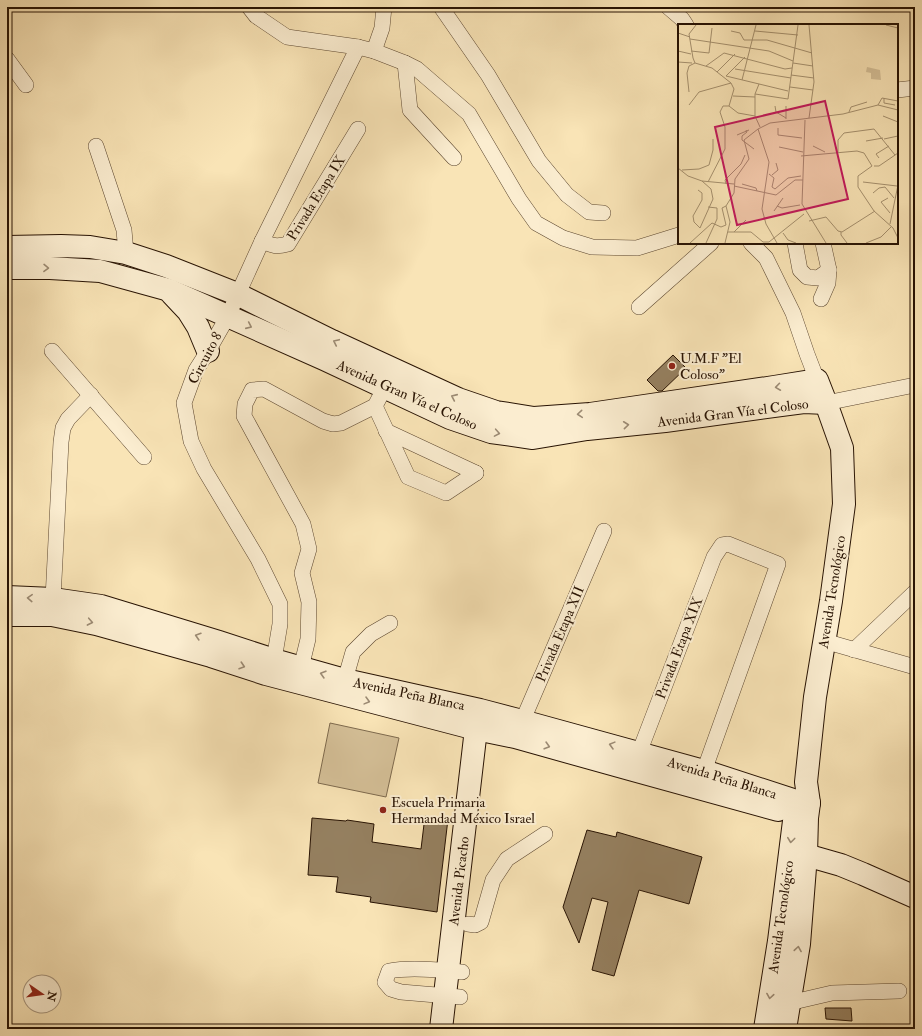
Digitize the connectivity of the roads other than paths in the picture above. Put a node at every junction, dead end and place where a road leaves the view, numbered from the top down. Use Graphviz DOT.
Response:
graph roads {
  1 [pos="249,7"];
  2 [pos="384,7"];
  3 [pos="441,7"];
  4 [pos="668,7"];
  5 [pos="685,24"];
  6 [pos="358,47"];
  7 [pos="374,51"];
  8 [pos="7,59"];
  9 [pos="405,63"];
  10 [pos="26,85"];
  11 [pos="915,88"];
  12 [pos="898,90"];
  13 [pos="358,129"];
  14 [pos="96,146"];
  15 [pos="454,158"];
  16 [pos="603,213"];
  17 [pos="678,235"];
  18 [pos="262,240"];
  19 [pos="710,244"];
  20 [pos="752,244"];
  21 [pos="795,244"];
  22 [pos="822,244"];
  23 [pos="7,247"];
  24 [pos="126,253"];
  25 [pos="7,268"];
  26 [pos="829,270"];
  27 [pos="169,290"];
  28 [pos="237,294"];
  29 [pos="821,299"];
  30 [pos="639,306"];
  31 [pos="228,316"];
  32 [pos="52,351"];
  33 [pos="208,351"];
  34 [pos="817,380"];
  35 [pos="915,385"];
  36 [pos="385,388"];
  37 [pos="91,395"];
  38 [pos="826,403"];
  39 [pos="375,406"];
  40 [pos="386,431"];
  41 [pos="144,457"];
  42 [pos="604,531"];
  43 [pos="915,592"];
  44 [pos="7,597"];
  45 [pos="53,599"];
  46 [pos="7,615"];
  47 [pos="390,623"];
  48 [pos="824,641"];
  49 [pos="854,650"];
  50 [pos="270,667"];
  51 [pos="915,667"];
  52 [pos="301,668"];
  53 [pos="345,680"];
  54 [pos="485,721"];
  55 [pos="519,729"];
  56 [pos="639,753"];
  57 [pos="704,771"];
  58 [pos="803,804"];
  59 [pos="545,834"];
  60 [pos="806,855"];
  61 [pos="915,897"];
  62 [pos="468,924"];
  63 [pos="455,971"];
  64 [pos="899,991"];
  65 [pos="453,996"];
  66 [pos="789,1003"];
  67 [pos="441,1029"];
  68 [pos="456,1029"];
  69 [pos="765,1029"];
  70 [pos="785,1029"];
  1 -- 6 [label="street"];
  2 -- 7 [label="street"];
  3 -- 16 [label="street"];
  4 -- 5 [label="street"];
  6 -- 7 [label="street"];
  6 -- 18 [label="street, Circuito 8"];
  7 -- 9 [label="street"];
  8 -- 10 [label="street"];
  9 -- 15 [label="street"];
  9 -- 17 [label="street"];
  11 -- 12 [label="street"];
  13 -- 18 [label="street, Privada Etapa IX"];
  14 -- 24 [label="street"];
  18 -- 28 [label="street, Circuito 8"];
  19 -- 30 [label="street"];
  20 -- 34 [label="street"];
  21 -- 26 [label="street"];
  22 -- 26 [label="street"];
  23 -- 24 [label="main road, Avenida Gran Vía el Coloso"];
  24 -- 28 [label="main road, Avenida Gran Vía el Coloso"];
  25 -- 27 [label="main road, Avenida Gran Vía el Coloso, one-way"];
  26 -- 29 [label="street"];
  27 -- 31 [label="main road, Avenida Gran Vía el Coloso"];
  27 -- 33 [label="main road"];
  28 -- 31 [label="street, Circuito 8"];
  34 -- 28 [label="main road, Avenida Gran Vía el Coloso, one-way"];
  31 -- 33 [label="street, Circuito 8"];
  31 -- 36 [label="main road, Avenida Gran Vía el Coloso, one-way"];
  32 -- 37 [label="street"];
  33 -- 50 [label="street, Circuito 8"];
  34 -- 38 [label="main road, Avenida Tecnológico"];
  35 -- 38 [label="street, Avenida Gran Vía el Coloso"];
  36 -- 38 [label="main road, Avenida Gran Vía el Coloso, one-way"];
  36 -- 39 [label="street"];
  37 -- 41 [label="street"];
  37 -- 45 [label="street"];
  38 -- 48 [label="main road, Avenida Tecnológico"];
  39 -- 40 [label="street"];
  39 -- 52 [label="street"];
  40 -- 40 [label="street"];
  42 -- 55 [label="street, Privada Etapa XII"];
  43 -- 49 [label="street"];
  45 -- 44 [label="main road, Avenida Peña Blanca, one-way"];
  50 -- 45 [label="main road, Avenida Peña Blanca, one-way"];
  46 -- 50 [label="main road, Avenida Peña Blanca, one-way"];
  47 -- 53 [label="street"];
  48 -- 49 [label="street"];
  48 -- 58 [label="main road, Avenida Tecnológico"];
  49 -- 51 [label="street"];
  50 -- 52 [label="main road, Avenida Peña Blanca"];
  50 -- 54 [label="main road, Avenida Peña Blanca, one-way"];
  53 -- 52 [label="main road, Avenida Peña Blanca, one-way"];
  53 -- 54 [label="main road, Avenida Peña Blanca"];
  54 -- 55 [label="main road, Avenida Peña Blanca"];
  54 -- 62 [label="main road, Avenida Picacho"];
  54 -- 63 [label="main road, Avenida Picacho"];
  56 -- 55 [label="main road, Avenida Peña Blanca, one-way"];
  55 -- 58 [label="main road, Avenida Peña Blanca, one-way"];
  56 -- 57 [label="main road, Avenida Peña Blanca"];
  56 -- 57 [label="street, Privada Etapa XIX"];
  57 -- 58 [label="main road, Avenida Peña Blanca"];
  58 -- 60 [label="main road, Avenida Tecnológico"];
  58 -- 69 [label="main road, Avenida Tecnológico, one-way"];
  59 -- 62 [label="street"];
  60 -- 61 [label="main road"];
  66 -- 60 [label="main road, Avenida Tecnológico, one-way"];
  62 -- 63 [label="main road, Avenida Picacho"];
  63 -- 65 [label="main road, Avenida Picacho"];
  63 -- 65 [label="street"];
  64 -- 66 [label="street"];
  65 -- 67 [label="main road, Avenida Picacho"];
  65 -- 68 [label="main road, Avenida Picacho"];
  66 -- 70 [label="main road, Avenida Tecnológico"];
}
